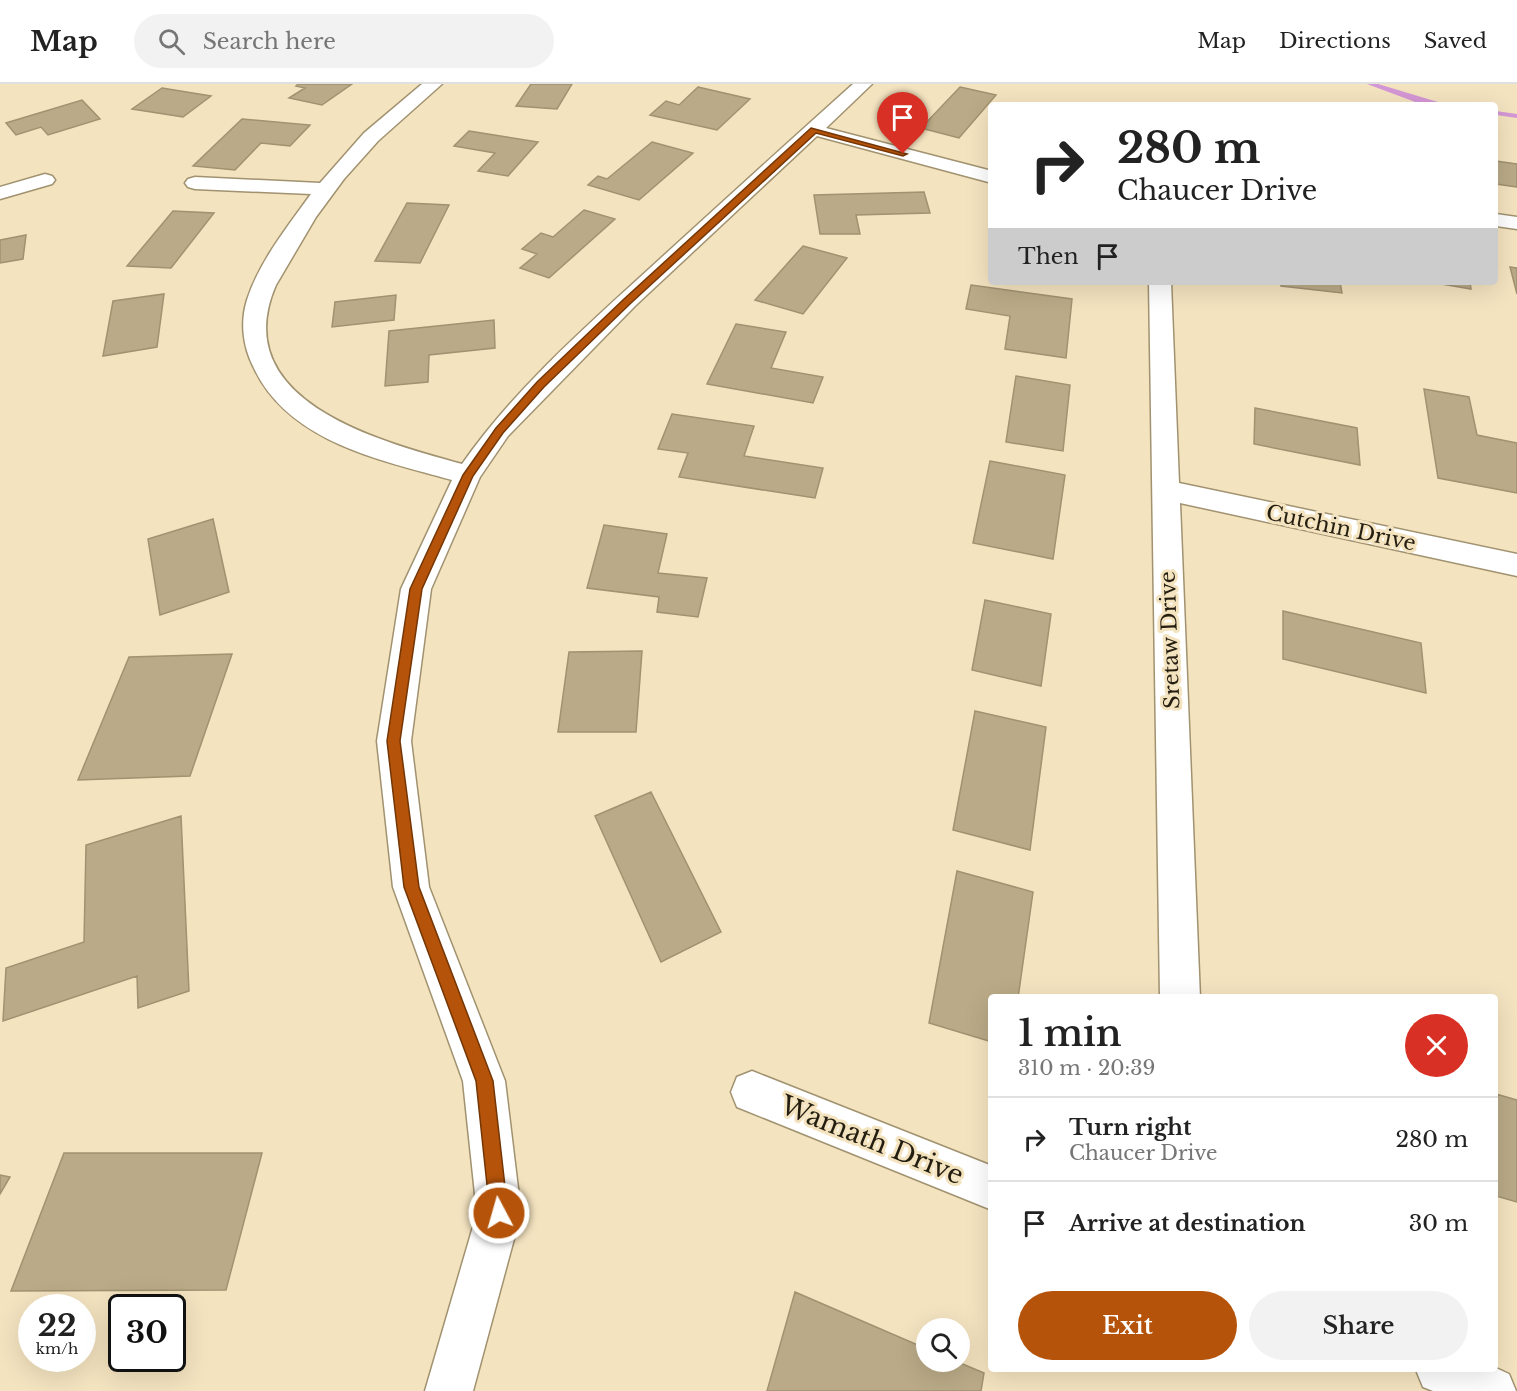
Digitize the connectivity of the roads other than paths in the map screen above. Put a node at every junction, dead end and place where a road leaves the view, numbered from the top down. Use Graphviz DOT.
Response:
graph roads {
  1 [pos="433,84"];
  2 [pos="863,84"];
  3 [pos="814,130"];
  4 [pos="988,176"];
  5 [pos="45,180"];
  6 [pos="195,183"];
  7 [pos="324,189"];
  8 [pos="0,193"];
  9 [pos="1498,220"];
  10 [pos="1517,223"];
  11 [pos="1160,285"];
  12 [pos="468,475"];
  13 [pos="1166,490"];
  14 [pos="1517,565"];
  15 [pos="1180,994"];
  16 [pos="752,1092"];
  17 [pos="988,1186"];
  18 [pos="1445,1372"];
  19 [pos="449,1391"];
  20 [pos="1492,1391"];
  1 -- 7 [label="street"];
  2 -- 3 [label="street"];
  3 -- 4 [label="street"];
  3 -- 12 [label="street"];
  5 -- 8 [label="street"];
  6 -- 7 [label="street"];
  7 -- 12 [label="street"];
  9 -- 10 [label="street"];
  11 -- 13 [label="street, Sretaw Drive"];
  12 -- 19 [label="street"];
  13 -- 14 [label="street, Cutchin Drive"];
  13 -- 15 [label="street, Sretaw Drive"];
  16 -- 17 [label="street, Wamath Drive"];
  18 -- 20 [label="street"];
}
